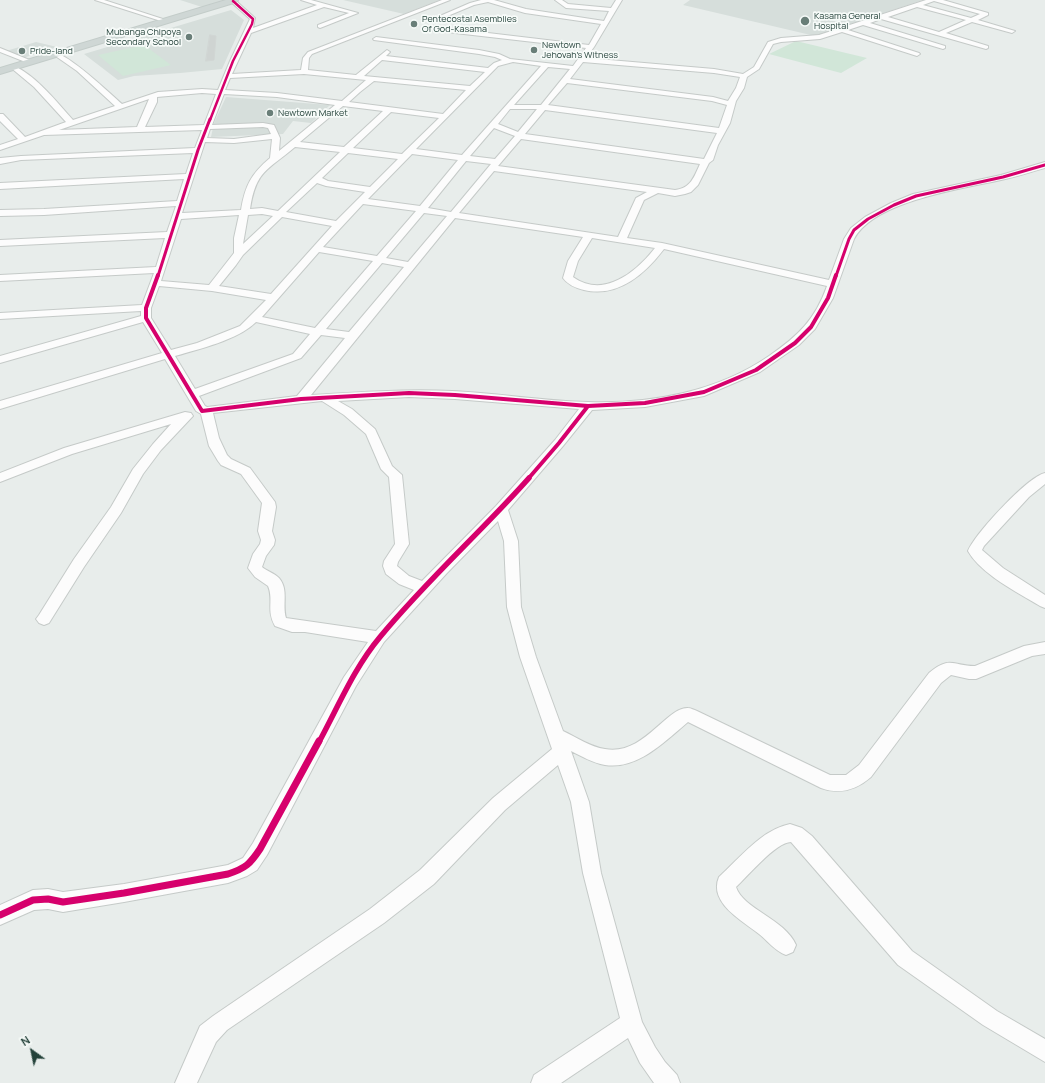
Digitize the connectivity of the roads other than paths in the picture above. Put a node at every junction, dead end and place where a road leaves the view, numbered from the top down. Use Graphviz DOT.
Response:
graph roads {
  1 [pos="98,0"];
  2 [pos="233,0"];
  3 [pos="304,0"];
  4 [pos="447,0"];
  5 [pos="558,0"];
  6 [pos="619,0"];
  7 [pos="932,0"];
  8 [pos="936,0"];
  9 [pos="324,5"];
  10 [pos="918,5"];
  11 [pos="613,10"];
  12 [pos="414,12"];
  13 [pos="882,17"];
  14 [pos="436,19"];
  15 [pos="973,21"];
  16 [pos="166,22"];
  17 [pos="606,23"];
  18 [pos="864,23"];
  19 [pos="320,26"];
  20 [pos="842,30"];
  21 [pos="1012,31"];
  22 [pos="247,32"];
  23 [pos="939,34"];
  24 [pos="376,39"];
  25 [pos="400,42"];
  26 [pos="591,47"];
  27 [pos="942,47"];
  28 [pos="986,47"];
  29 [pos="0,50"];
  30 [pos="56,54"];
  31 [pos="917,54"];
  32 [pos="381,58"];
  33 [pos="507,60"];
  34 [pos="581,60"];
  35 [pos="30,62"];
  36 [pos="546,64"];
  37 [pos="13,67"];
  38 [pos="575,68"];
  39 [pos="490,70"];
  40 [pos="0,71"];
  41 [pos="304,72"];
  42 [pos="746,75"];
  43 [pos="227,76"];
  44 [pos="357,78"];
  45 [pos="372,79"];
  46 [pos="565,81"];
  47 [pos="471,88"];
  48 [pos="222,92"];
  49 [pos="153,96"];
  50 [pos="731,101"];
  51 [pos="342,103"];
  52 [pos="121,107"];
  53 [pos="509,107"];
  54 [pos="543,107"];
  55 [pos="389,109"];
  56 [pos="0,116"];
  57 [pos="443,116"];
  58 [pos="71,123"];
  59 [pos="493,125"];
  60 [pos="207,127"];
  61 [pos="140,130"];
  62 [pos="721,131"];
  63 [pos="43,133"];
  64 [pos="275,134"];
  65 [pos="520,135"];
  66 [pos="24,140"];
  67 [pos="203,140"];
  68 [pos="294,143"];
  69 [pos="0,148"];
  70 [pos="198,150"];
  71 [pos="346,150"];
  72 [pos="408,154"];
  73 [pos="274,159"];
  74 [pos="465,159"];
  75 [pos="0,161"];
  76 [pos="705,162"];
  77 [pos="1045,164"];
  78 [pos="494,165"];
  79 [pos="189,176"];
  80 [pos="316,179"];
  81 [pos="0,186"];
  82 [pos="633,187"];
  83 [pos="372,190"];
  84 [pos="658,190"];
  85 [pos="640,198"];
  86 [pos="361,201"];
  87 [pos="182,203"];
  88 [pos="422,210"];
  89 [pos="244,212"];
  90 [pos="0,213"];
  91 [pos="279,215"];
  92 [pos="454,215"];
  93 [pos="178,216"];
  94 [pos="338,224"];
  95 [pos="170,235"];
  96 [pos="589,235"];
  97 [pos="621,240"];
  98 [pos="0,244"];
  99 [pos="662,246"];
  100 [pos="316,249"];
  101 [pos="239,253"];
  102 [pos="380,259"];
  103 [pos="412,265"];
  104 [pos="159,270"];
  105 [pos="0,278"];
  106 [pos="155,283"];
  107 [pos="833,284"];
  108 [pos="212,288"];
  109 [pos="274,298"];
  110 [pos="146,313"];
  111 [pos="0,316"];
  112 [pos="255,319"];
  113 [pos="318,332"];
  114 [pos="352,336"];
  115 [pos="168,354"];
  116 [pos="0,360"];
  117 [pos="193,394"];
  118 [pos="325,398"];
  119 [pos="301,399"];
  120 [pos="0,405"];
  121 [pos="588,406"];
  122 [pos="204,410"];
  123 [pos="185,416"];
  124 [pos="1045,477"];
  125 [pos="0,478"];
  126 [pos="501,509"];
  127 [pos="424,588"];
  128 [pos="1045,602"];
  129 [pos="44,619"];
  130 [pos="379,638"];
  131 [pos="1044,649"];
  132 [pos="559,744"];
  133 [pos="0,915"];
  134 [pos="786,945"];
  135 [pos="632,1023"];
  136 [pos="1045,1051"];
  137 [pos="666,1082"];
  138 [pos="186,1083"];
  139 [pos="542,1083"];
  1 -- 16 [label="street"];
  2 -- 16 [label="main road"];
  2 -- 22 [label="street"];
  3 -- 9 [label="street"];
  4 -- 12 [label="street"];
  5 -- 11 [label="street"];
  6 -- 11 [label="street"];
  7 -- 10 [label="street"];
  8 -- 15 [label="street"];
  9 -- 19 [label="street"];
  9 -- 22 [label="street"];
  10 -- 13 [label="street"];
  10 -- 15 [label="street"];
  11 -- 17 [label="street"];
  12 -- 14 [label="street"];
  12 -- 41 [label="street"];
  13 -- 18 [label="street"];
  13 -- 23 [label="street"];
  14 -- 17 [label="street"];
  14 -- 26 [label="street"];
  15 -- 21 [label="street"];
  15 -- 23 [label="street"];
  16 -- 30 [label="main road"];
  17 -- 26 [label="street"];
  18 -- 20 [label="street"];
  18 -- 27 [label="street"];
  20 -- 31 [label="street"];
  20 -- 42 [label="street"];
  22 -- 43 [label="street"];
  23 -- 28 [label="street"];
  24 -- 25 [label="street"];
  25 -- 32 [label="street"];
  25 -- 33 [label="street"];
  26 -- 34 [label="street"];
  29 -- 35 [label="street"];
  30 -- 35 [label="main road"];
  30 -- 52 [label="street"];
  32 -- 39 [label="street"];
  32 -- 44 [label="street"];
  33 -- 36 [label="street"];
  33 -- 39 [label="street"];
  34 -- 38 [label="street"];
  34 -- 42 [label="street"];
  35 -- 37 [label="main road"];
  36 -- 38 [label="street"];
  36 -- 53 [label="street"];
  37 -- 40 [label="main road"];
  37 -- 58 [label="street"];
  38 -- 46 [label="street"];
  39 -- 47 [label="street"];
  41 -- 43 [label="street"];
  41 -- 44 [label="street"];
  42 -- 50 [label="street"];
  43 -- 48 [label="street"];
  44 -- 45 [label="street"];
  45 -- 47 [label="street"];
  45 -- 51 [label="street"];
  46 -- 50 [label="street"];
  46 -- 54 [label="street"];
  47 -- 57 [label="street"];
  48 -- 49 [label="street"];
  48 -- 51 [label="street"];
  48 -- 60 [label="street"];
  49 -- 52 [label="street"];
  49 -- 61 [label="street"];
  50 -- 62 [label="street"];
  51 -- 55 [label="street"];
  51 -- 68 [label="street"];
  52 -- 58 [label="street"];
  53 -- 54 [label="street"];
  53 -- 59 [label="street"];
  54 -- 62 [label="street"];
  54 -- 65 [label="street"];
  55 -- 57 [label="street"];
  55 -- 71 [label="street"];
  56 -- 66 [label="street"];
  57 -- 72 [label="street"];
  58 -- 63 [label="street"];
  59 -- 65 [label="street"];
  59 -- 74 [label="street"];
  60 -- 61 [label="street"];
  60 -- 64 [label="street"];
  60 -- 67 [label="street"];
  61 -- 63 [label="street"];
  62 -- 76 [label="street"];
  63 -- 66 [label="street"];
  64 -- 67 [label="street"];
  64 -- 68 [label="street"];
  64 -- 73 [label="street"];
  65 -- 76 [label="street"];
  65 -- 78 [label="street"];
  66 -- 69 [label="street"];
  67 -- 70 [label="street"];
  68 -- 71 [label="street"];
  68 -- 73 [label="street"];
  70 -- 75 [label="street"];
  70 -- 79 [label="street"];
  71 -- 72 [label="street"];
  71 -- 80 [label="street"];
  72 -- 74 [label="street"];
  72 -- 83 [label="street"];
  73 -- 89 [label="street"];
  74 -- 78 [label="street"];
  74 -- 88 [label="street"];
  76 -- 84 [label="street"];
  77 -- 107 [label="street"];
  78 -- 82 [label="street"];
  78 -- 92 [label="street"];
  79 -- 81 [label="street"];
  79 -- 87 [label="street"];
  80 -- 83 [label="street"];
  80 -- 91 [label="street"];
  82 -- 84 [label="street"];
  82 -- 85 [label="street"];
  83 -- 86 [label="street"];
  84 -- 85 [label="street"];
  85 -- 97 [label="street"];
  86 -- 88 [label="street"];
  86 -- 94 [label="street"];
  87 -- 90 [label="street"];
  87 -- 93 [label="street"];
  88 -- 92 [label="street"];
  88 -- 102 [label="street"];
  89 -- 91 [label="street"];
  89 -- 93 [label="street"];
  89 -- 101 [label="street"];
  91 -- 94 [label="street"];
  91 -- 101 [label="street"];
  92 -- 96 [label="street"];
  92 -- 103 [label="street"];
  93 -- 95 [label="street"];
  94 -- 100 [label="street"];
  95 -- 98 [label="street"];
  95 -- 104 [label="street"];
  96 -- 97 [label="street"];
  96 -- 99 [label="street"];
  97 -- 99 [label="street"];
  99 -- 107 [label="street"];
  100 -- 102 [label="street"];
  100 -- 109 [label="street"];
  101 -- 108 [label="street"];
  102 -- 103 [label="street"];
  102 -- 113 [label="street"];
  103 -- 114 [label="street"];
  104 -- 105 [label="street"];
  104 -- 106 [label="street"];
  106 -- 108 [label="street"];
  106 -- 110 [label="street"];
  107 -- 121 [label="street"];
  108 -- 109 [label="street"];
  109 -- 112 [label="street"];
  110 -- 111 [label="street"];
  110 -- 115 [label="street"];
  110 -- 116 [label="street"];
  112 -- 113 [label="street"];
  112 -- 115 [label="street"];
  113 -- 114 [label="street"];
  113 -- 117 [label="street"];
  114 -- 119 [label="street"];
  115 -- 117 [label="street"];
  115 -- 120 [label="street"];
  117 -- 122 [label="street"];
  118 -- 119 [label="street"];
  118 -- 121 [label="street"];
  118 -- 127 [label="street"];
  119 -- 122 [label="street"];
  121 -- 126 [label="street"];
  122 -- 123 [label="street"];
  122 -- 130 [label="street"];
  123 -- 125 [label="street"];
  123 -- 129 [label="street"];
  124 -- 128 [label="street"];
  126 -- 127 [label="street"];
  126 -- 132 [label="street"];
  127 -- 130 [label="street"];
  130 -- 133 [label="street"];
  131 -- 132 [label="street"];
  132 -- 135 [label="street"];
  132 -- 138 [label="street"];
  134 -- 136 [label="street"];
  135 -- 137 [label="street"];
  135 -- 139 [label="street"];
}
